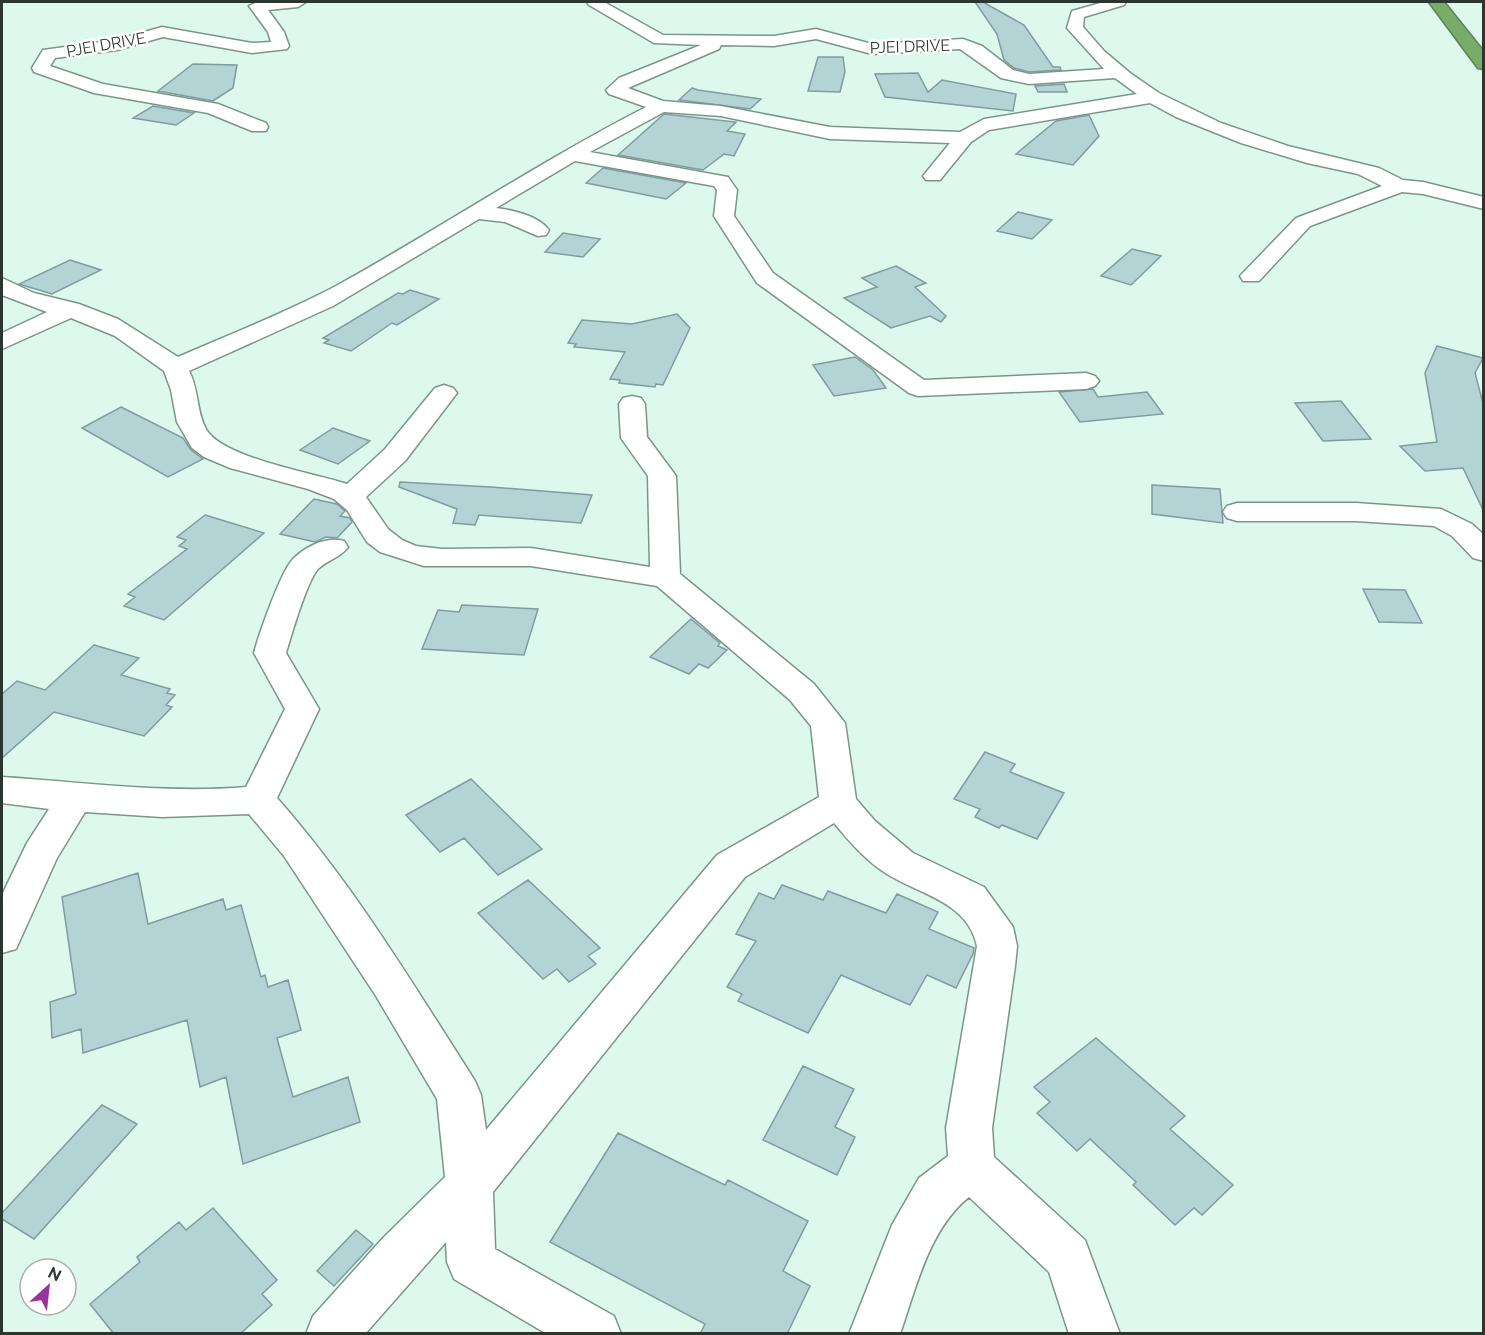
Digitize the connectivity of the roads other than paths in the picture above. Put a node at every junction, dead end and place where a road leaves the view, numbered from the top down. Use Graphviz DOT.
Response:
graph roads {
  1 [pos="298,2"];
  2 [pos="594,2"];
  3 [pos="1119,2"];
  4 [pos="1437,2"];
  5 [pos="660,40"];
  6 [pos="723,42"];
  7 [pos="689,56"];
  8 [pos="1484,64"];
  9 [pos="1120,73"];
  10 [pos="1152,97"];
  11 [pos="661,106"];
  12 [pos="259,127"];
  13 [pos="963,138"];
  14 [pos="569,154"];
  15 [pos="933,176"];
  16 [pos="1400,186"];
  17 [pos="1484,203"];
  18 [pos="473,212"];
  19 [pos="538,230"];
  20 [pos="1251,276"];
  21 [pos="2,285"];
  22 [pos="72,309"];
  23 [pos="2,342"];
  24 [pos="175,368"];
  25 [pos="1086,381"];
  26 [pos="444,393"];
  27 [pos="632,404"];
  28 [pos="350,496"];
  29 [pos="1237,512"];
  30 [pos="333,547"];
  31 [pos="1484,552"];
  32 [pos="665,577"];
  33 [pos="2,790"];
  34 [pos="75,798"];
  35 [pos="258,800"];
  36 [pos="838,804"];
  37 [pos="2,937"];
  38 [pos="972,1166"];
  39 [pos="469,1185"];
  40 [pos="331,1334"];
  41 [pos="596,1334"];
  42 [pos="874,1334"];
  43 [pos="1095,1334"];
  1 -- 12 [label="street, PJEI DRIVE"];
  2 -- 5 [label="street, PJEI DRIVE"];
  3 -- 9 [label="street"];
  4 -- 8 [label="highway"];
  5 -- 6 [label="street, PJEI DRIVE"];
  5 -- 7 [label="street"];
  6 -- 7 [label="street"];
  6 -- 9 [label="street, PJEI DRIVE"];
  7 -- 11 [label="street"];
  9 -- 10 [label="street"];
  10 -- 13 [label="street"];
  10 -- 16 [label="street"];
  11 -- 13 [label="street"];
  11 -- 14 [label="street"];
  13 -- 15 [label="street"];
  14 -- 18 [label="street"];
  14 -- 25 [label="street"];
  16 -- 17 [label="street"];
  16 -- 20 [label="street"];
  18 -- 19 [label="street"];
  18 -- 24 [label="street"];
  21 -- 22 [label="street"];
  22 -- 23 [label="street"];
  22 -- 24 [label="street"];
  24 -- 28 [label="street"];
  26 -- 28 [label="street"];
  27 -- 32 [label="street"];
  28 -- 32 [label="street"];
  29 -- 31 [label="street"];
  30 -- 35 [label="street"];
  32 -- 36 [label="street"];
  33 -- 34 [label="street"];
  34 -- 35 [label="street"];
  34 -- 37 [label="street"];
  35 -- 39 [label="street"];
  36 -- 38 [label="street"];
  36 -- 39 [label="street"];
  38 -- 42 [label="street"];
  38 -- 43 [label="street"];
  39 -- 40 [label="street"];
  39 -- 41 [label="street"];
}
